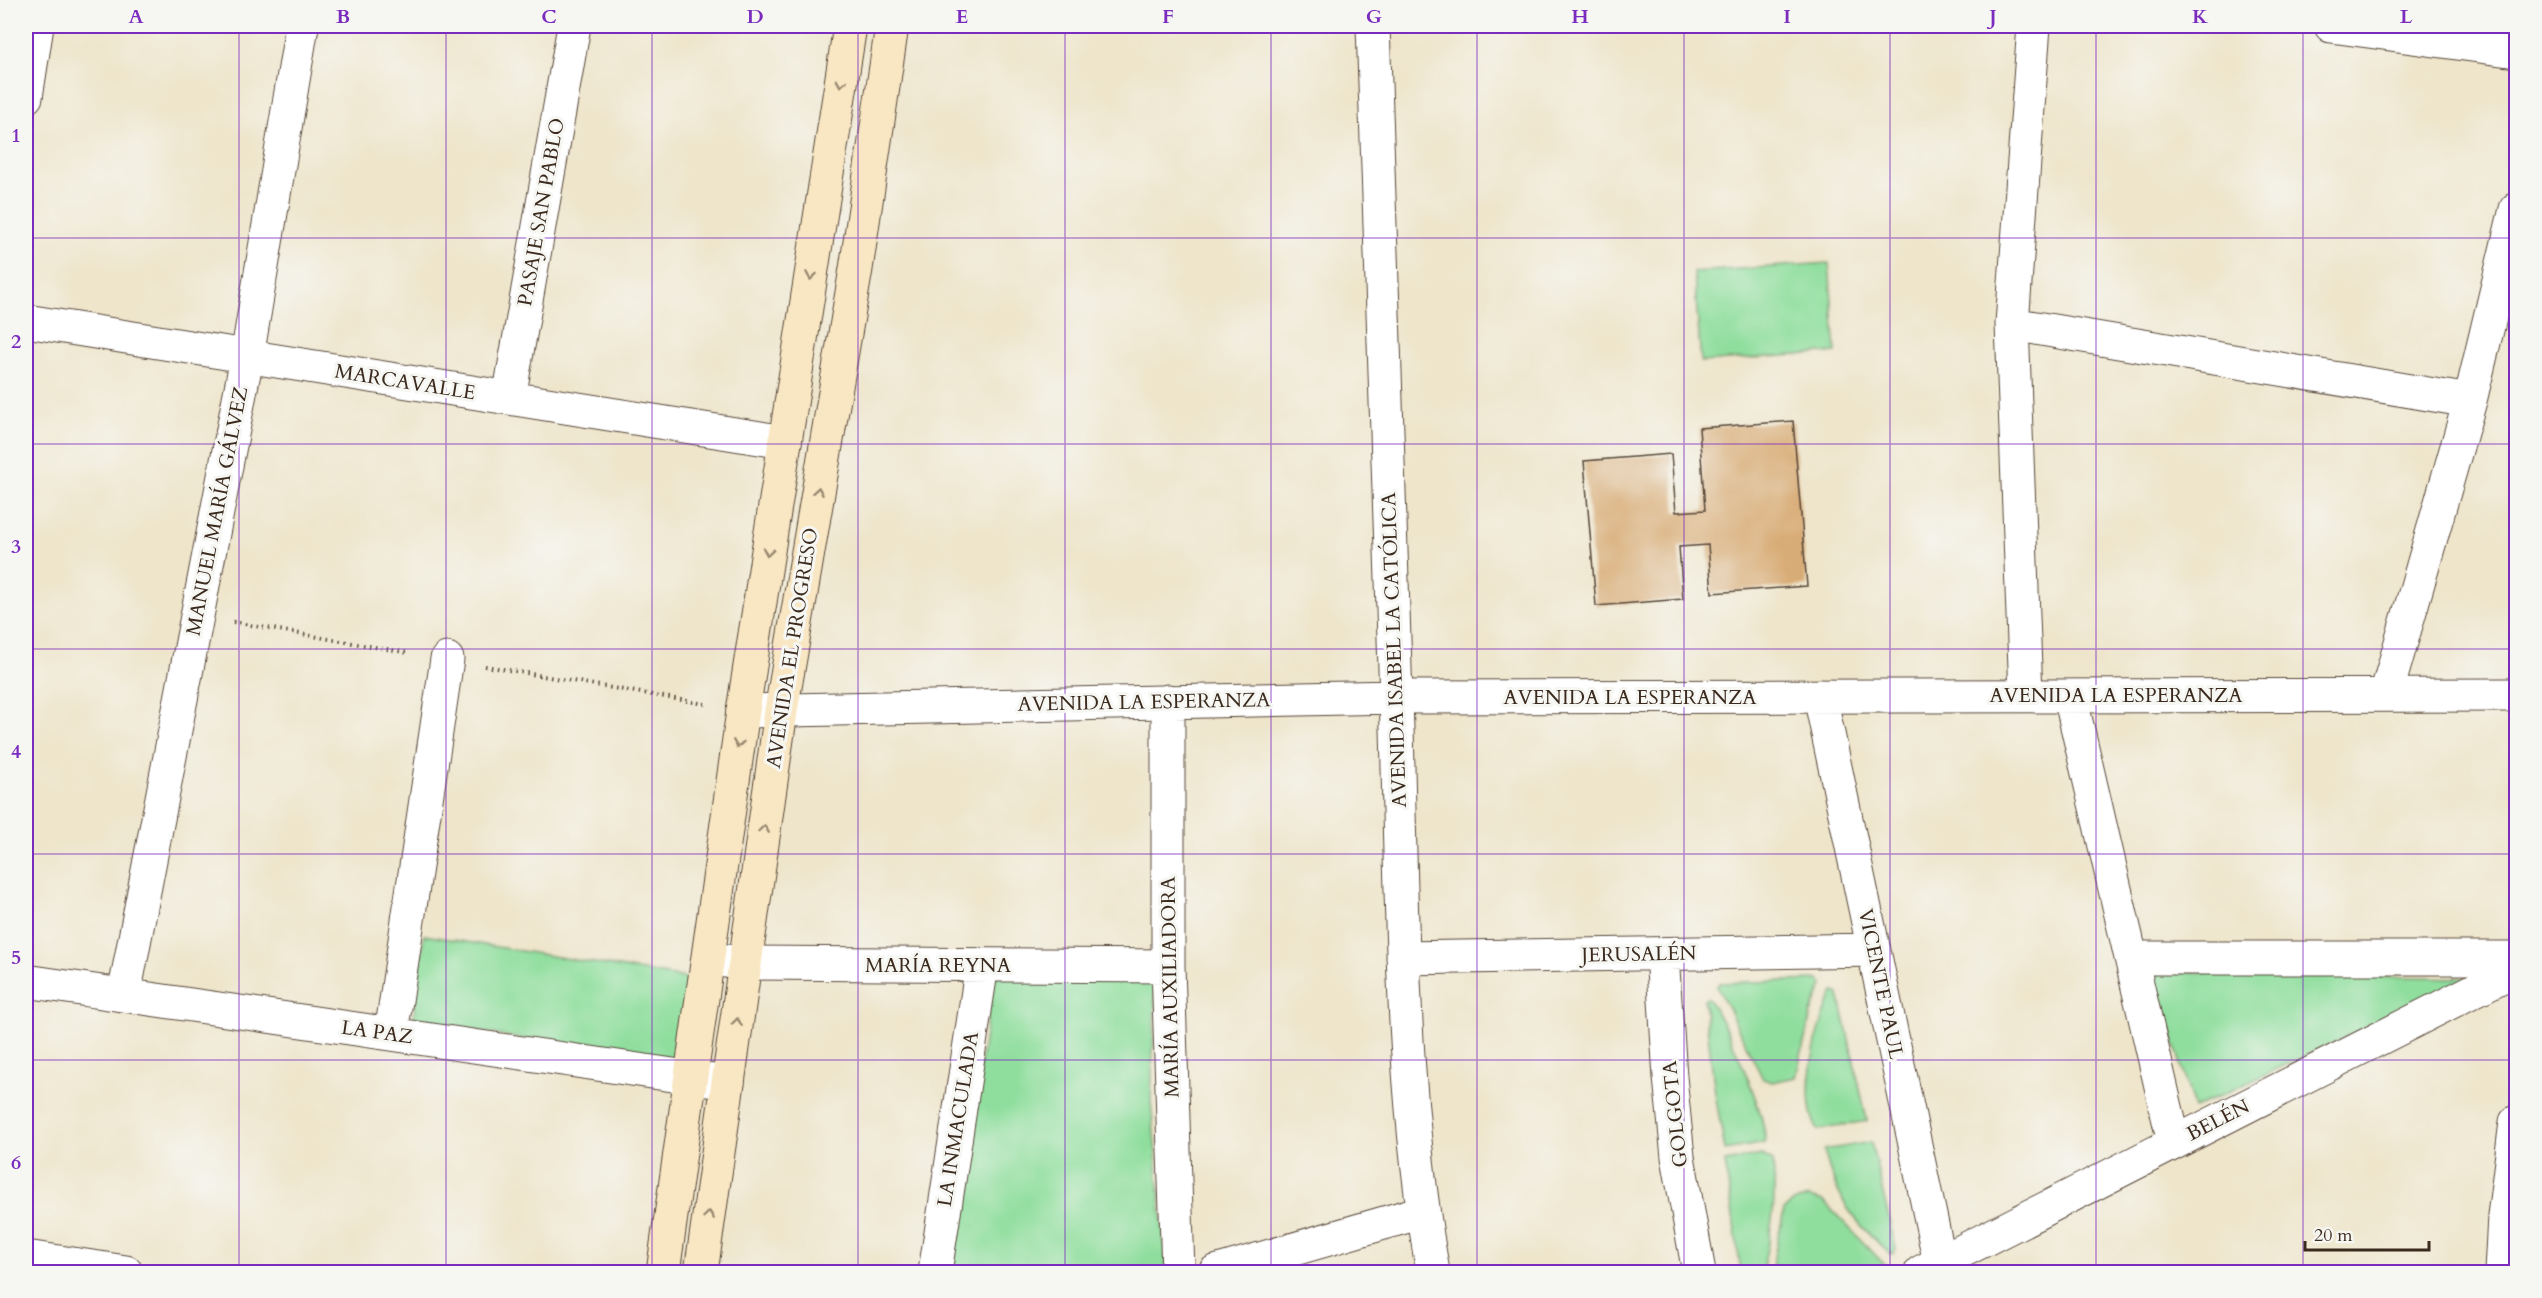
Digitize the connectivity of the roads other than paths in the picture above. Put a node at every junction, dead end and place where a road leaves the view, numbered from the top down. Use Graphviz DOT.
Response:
graph roads {
  1 [pos="38,26"];
  2 [pos="302,26"];
  3 [pos="574,26"];
  4 [pos="850,26"];
  5 [pos="892,26"];
  6 [pos="1373,26"];
  7 [pos="2034,26"];
  8 [pos="2331,26"];
  9 [pos="2517,51"];
  10 [pos="26,97"];
  11 [pos="2517,208"];
  12 [pos="26,321"];
  13 [pos="2012,324"];
  14 [pos="247,357"];
  15 [pos="509,398"];
  16 [pos="2470,401"];
  17 [pos="785,442"];
  18 [pos="447,659"];
  19 [pos="2026,695"];
  20 [pos="2386,695"];
  21 [pos="2517,695"];
  22 [pos="1820,696"];
  23 [pos="2070,696"];
  24 [pos="1396,697"];
  25 [pos="1168,701"];
  26 [pos="743,711"];
  27 [pos="781,711"];
  28 [pos="1874,950"];
  29 [pos="1662,954"];
  30 [pos="1403,958"];
  31 [pos="2131,958"];
  32 [pos="2517,958"];
  33 [pos="709,959"];
  34 [pos="744,963"];
  35 [pos="982,965"];
  36 [pos="1167,966"];
  37 [pos="2517,969"];
  38 [pos="26,981"];
  39 [pos="124,995"];
  40 [pos="391,1034"];
  41 [pos="692,1078"];
  42 [pos="728,1083"];
  43 [pos="2517,1122"];
  44 [pos="2174,1142"];
  45 [pos="1422,1212"];
  46 [pos="26,1257"];
  47 [pos="1935,1270"];
  48 [pos="126,1272"];
  49 [pos="663,1272"];
  50 [pos="701,1272"];
  51 [pos="935,1272"];
  52 [pos="1178,1272"];
  53 [pos="1215,1272"];
  54 [pos="1433,1272"];
  55 [pos="1699,1272"];
  56 [pos="2500,1272"];
  1 -- 10 [label="street"];
  2 -- 14 [label="street, MANUEL MARÍA GÁLVEZ"];
  3 -- 15 [label="street, PASAJE SAN PABLO"];
  4 -- 17 [label="main road, AVENIDA EL PROGRESO, one-way"];
  27 -- 5 [label="main road, AVENIDA EL PROGRESO, one-way"];
  6 -- 24 [label="street, AVENIDA ISABEL LA CATÓLICA"];
  7 -- 13 [label="street"];
  8 -- 9 [label="street"];
  11 -- 16 [label="street"];
  12 -- 14 [label="street, MARCAVALLE"];
  13 -- 16 [label="street"];
  13 -- 19 [label="street"];
  14 -- 15 [label="street, MARCAVALLE"];
  14 -- 39 [label="street, MANUEL MARÍA GÁLVEZ"];
  15 -- 17 [label="street, MARCAVALLE"];
  16 -- 20 [label="street"];
  17 -- 26 [label="main road, AVENIDA EL PROGRESO, one-way"];
  18 -- 40 [label="street"];
  19 -- 22 [label="street, AVENIDA LA ESPERANZA"];
  19 -- 23 [label="street, AVENIDA LA ESPERANZA"];
  20 -- 21 [label="street, AVENIDA LA ESPERANZA"];
  20 -- 23 [label="street, AVENIDA LA ESPERANZA"];
  22 -- 24 [label="street, AVENIDA LA ESPERANZA"];
  22 -- 28 [label="street, VICENTE PAUL"];
  23 -- 31 [label="street"];
  24 -- 25 [label="street, AVENIDA LA ESPERANZA"];
  24 -- 30 [label="street, AVENIDA ISABEL LA CATÓLICA"];
  25 -- 27 [label="street, AVENIDA LA ESPERANZA"];
  25 -- 36 [label="street, MARÍA AUXILIADORA"];
  26 -- 27 [label="street, AVENIDA LA ESPERANZA"];
  26 -- 33 [label="main road, AVENIDA EL PROGRESO, one-way"];
  34 -- 27 [label="main road, AVENIDA EL PROGRESO, one-way"];
  28 -- 29 [label="street, JERUSALÉN"];
  28 -- 47 [label="street, VICENTE PAUL"];
  29 -- 30 [label="street, JERUSALÉN"];
  29 -- 55 [label="street, GOLGOTA"];
  30 -- 45 [label="street, AVENIDA ISABEL LA CATÓLICA"];
  31 -- 32 [label="street"];
  31 -- 44 [label="street"];
  33 -- 34 [label="street, MARÍA REYNA"];
  33 -- 41 [label="main road, AVENIDA EL PROGRESO"];
  34 -- 35 [label="street, MARÍA REYNA"];
  42 -- 34 [label="main road, AVENIDA EL PROGRESO, one-way"];
  35 -- 36 [label="street, MARÍA REYNA"];
  35 -- 51 [label="street, LA INMACULADA"];
  36 -- 52 [label="street, MARÍA AUXILIADORA"];
  37 -- 44 [label="street, BELÉN"];
  38 -- 39 [label="street, LA PAZ"];
  39 -- 40 [label="street, LA PAZ"];
  40 -- 41 [label="street, LA PAZ"];
  41 -- 42 [label="street, LA PAZ"];
  41 -- 49 [label="main road, AVENIDA EL PROGRESO"];
  50 -- 42 [label="main road, AVENIDA EL PROGRESO, one-way"];
  43 -- 56 [label="street"];
  44 -- 47 [label="street, BELÉN"];
  45 -- 53 [label="street"];
  45 -- 54 [label="street, AVENIDA ISABEL LA CATÓLICA"];
  46 -- 48 [label="street"];
}
